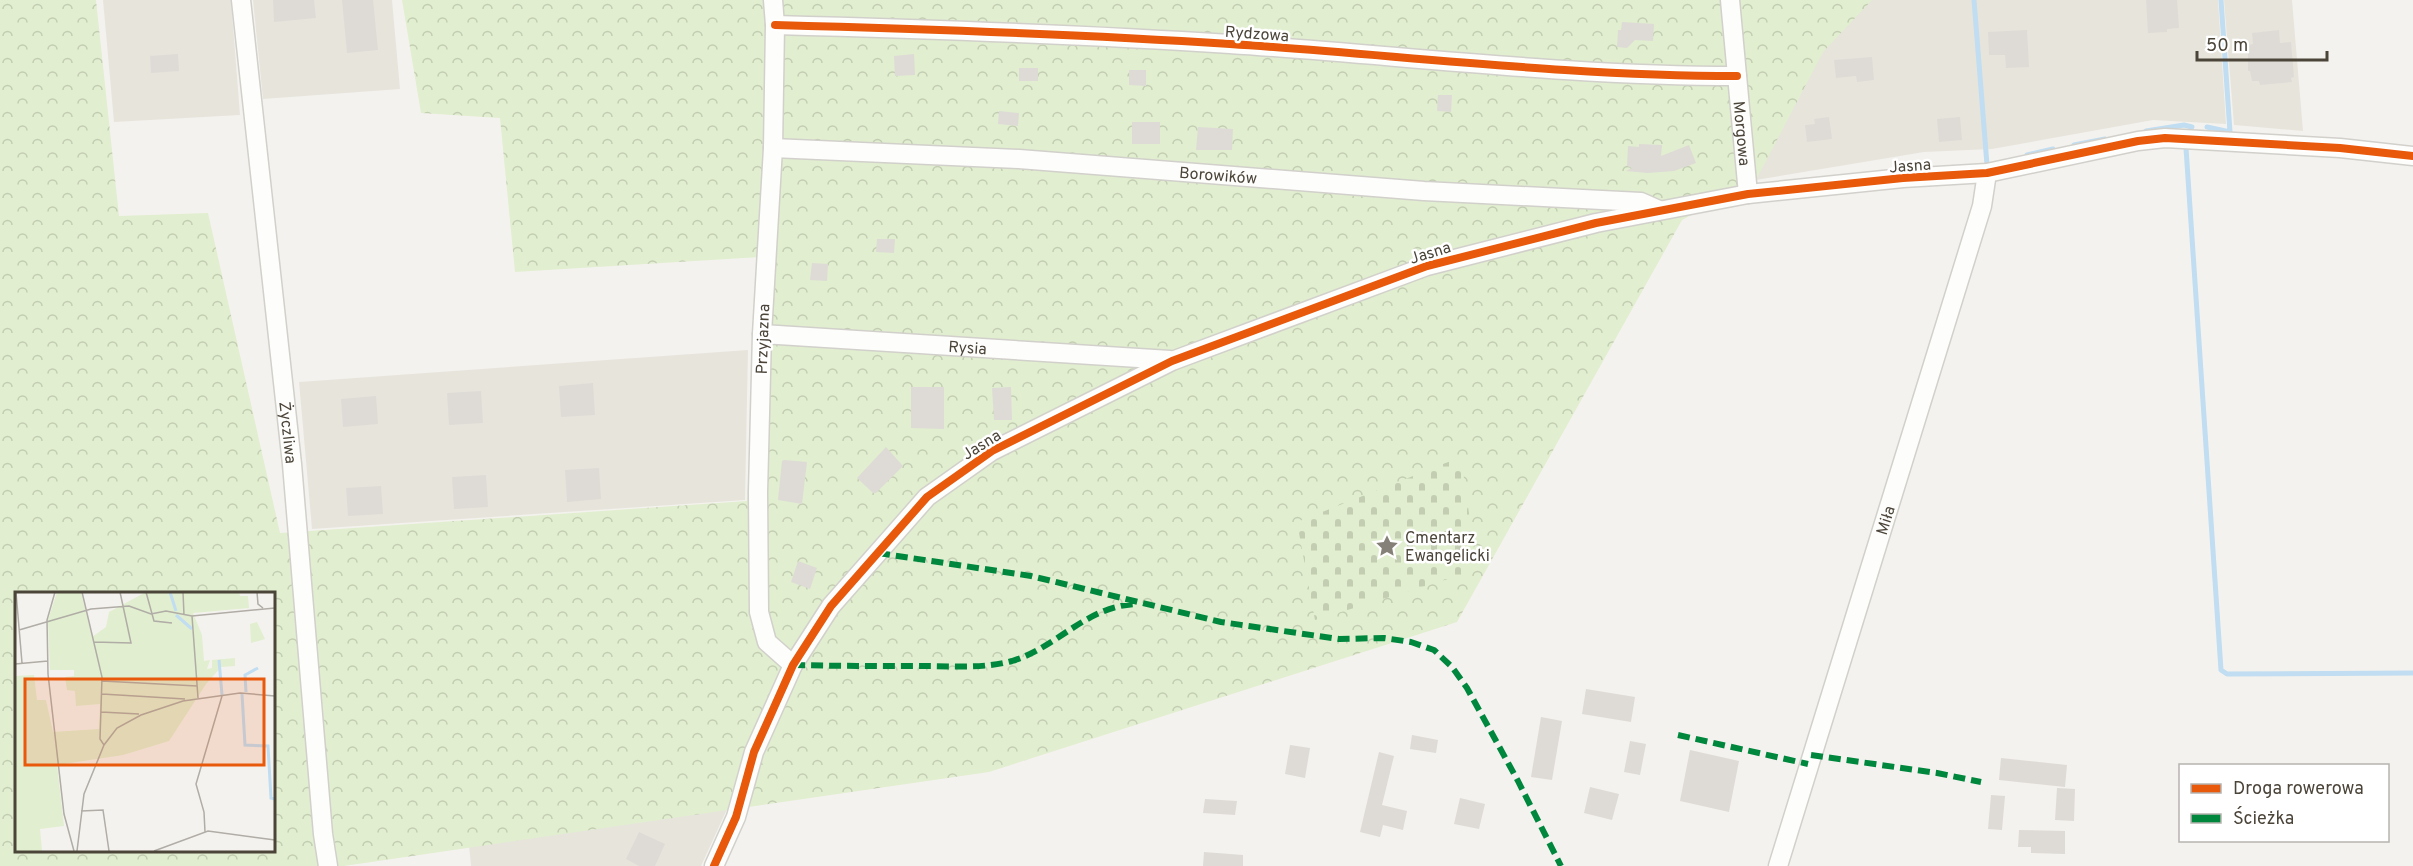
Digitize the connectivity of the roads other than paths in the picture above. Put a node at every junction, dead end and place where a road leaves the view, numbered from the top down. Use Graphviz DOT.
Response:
graph roads {
  1 [pos="242,0"];
  2 [pos="773,0"];
  3 [pos="1730,0"];
  4 [pos="775,25"];
  5 [pos="1737,75"];
  6 [pos="773,147"];
  7 [pos="2413,156"];
  8 [pos="1987,173"];
  9 [pos="1748,194"];
  10 [pos="1660,210"];
  11 [pos="762,334"];
  12 [pos="1172,361"];
  13 [pos="793,665"];
  14 [pos="328,866"];
  15 [pos="714,866"];
  16 [pos="1778,866"];
  1 -- 14 [label="street, Życzliwa"];
  2 -- 4 [label="street, Przyjazna"];
  3 -- 5 [label="street, Morgowa"];
  4 -- 5 [label="street, Rydzowa"];
  4 -- 6 [label="street, Przyjazna"];
  5 -- 9 [label="street, Morgowa"];
  6 -- 10 [label="street, Borowików"];
  6 -- 11 [label="street, Przyjazna"];
  7 -- 8 [label="street, Jasna"];
  8 -- 9 [label="street, Jasna"];
  8 -- 16 [label="street, Miła"];
  9 -- 10 [label="street, Jasna"];
  10 -- 12 [label="street, Jasna"];
  11 -- 12 [label="street, Rysia"];
  11 -- 13 [label="street, Przyjazna"];
  12 -- 13 [label="street, Jasna"];
  13 -- 15 [label="street, Jasna"];
}
